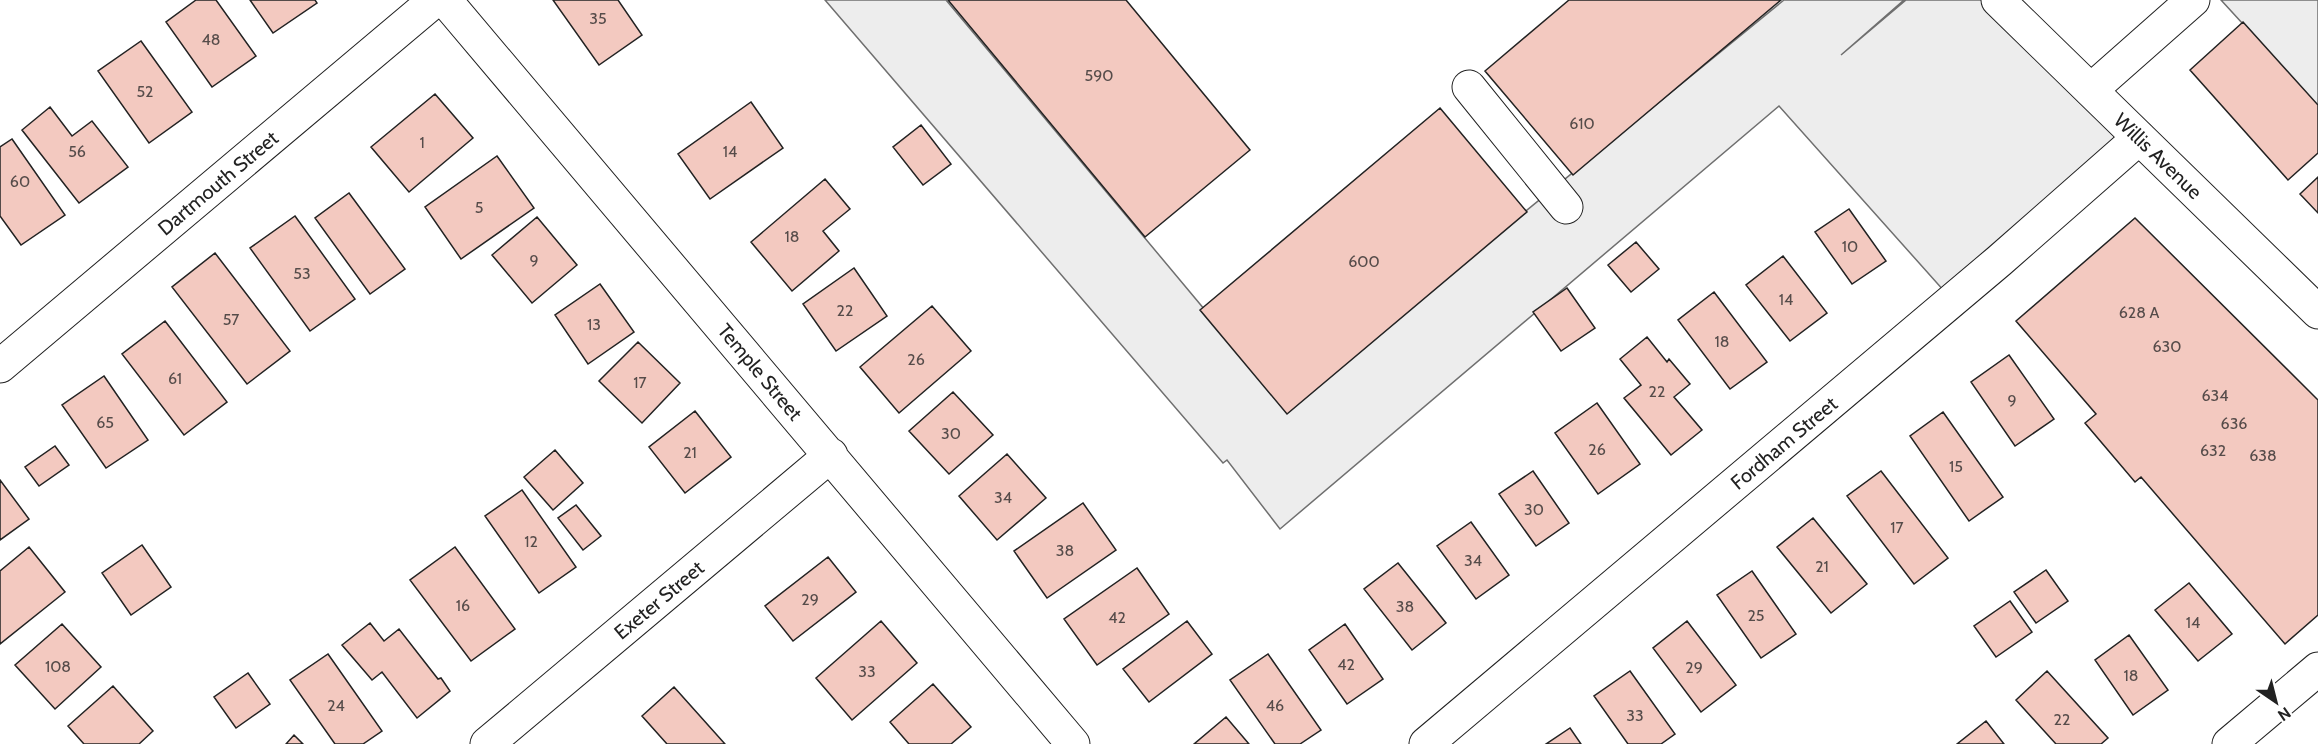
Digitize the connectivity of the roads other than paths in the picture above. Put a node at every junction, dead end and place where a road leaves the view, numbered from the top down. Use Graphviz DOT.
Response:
graph roads {
  1 [pos="435,0"];
  2 [pos="446,0"];
  3 [pos="1998,0"];
  4 [pos="2193,0"];
  5 [pos="1469,87"];
  6 [pos="2091,90"];
  7 [pos="2139,138"];
  8 [pos="1566,207"];
  9 [pos="2318,312"];
  10 [pos="0,366"];
  11 [pos="831,455"];
  12 [pos="2318,669"];
  13 [pos="488,744"];
  14 [pos="1074,744"];
  15 [pos="1426,744"];
  16 [pos="2229,744"];
  1 -- 10 [label="street, Dartmouth Street"];
  2 -- 11 [label="street, Temple Street"];
  3 -- 6 [label="street, Willis Avenue"];
  4 -- 6 [label="street"];
  5 -- 8 [label="street"];
  6 -- 7 [label="street, Willis Avenue"];
  7 -- 9 [label="street, Willis Avenue"];
  7 -- 15 [label="street, Fordham Street"];
  11 -- 13 [label="street, Exeter Street"];
  11 -- 14 [label="street, Temple Street"];
  12 -- 16 [label="street"];
}
